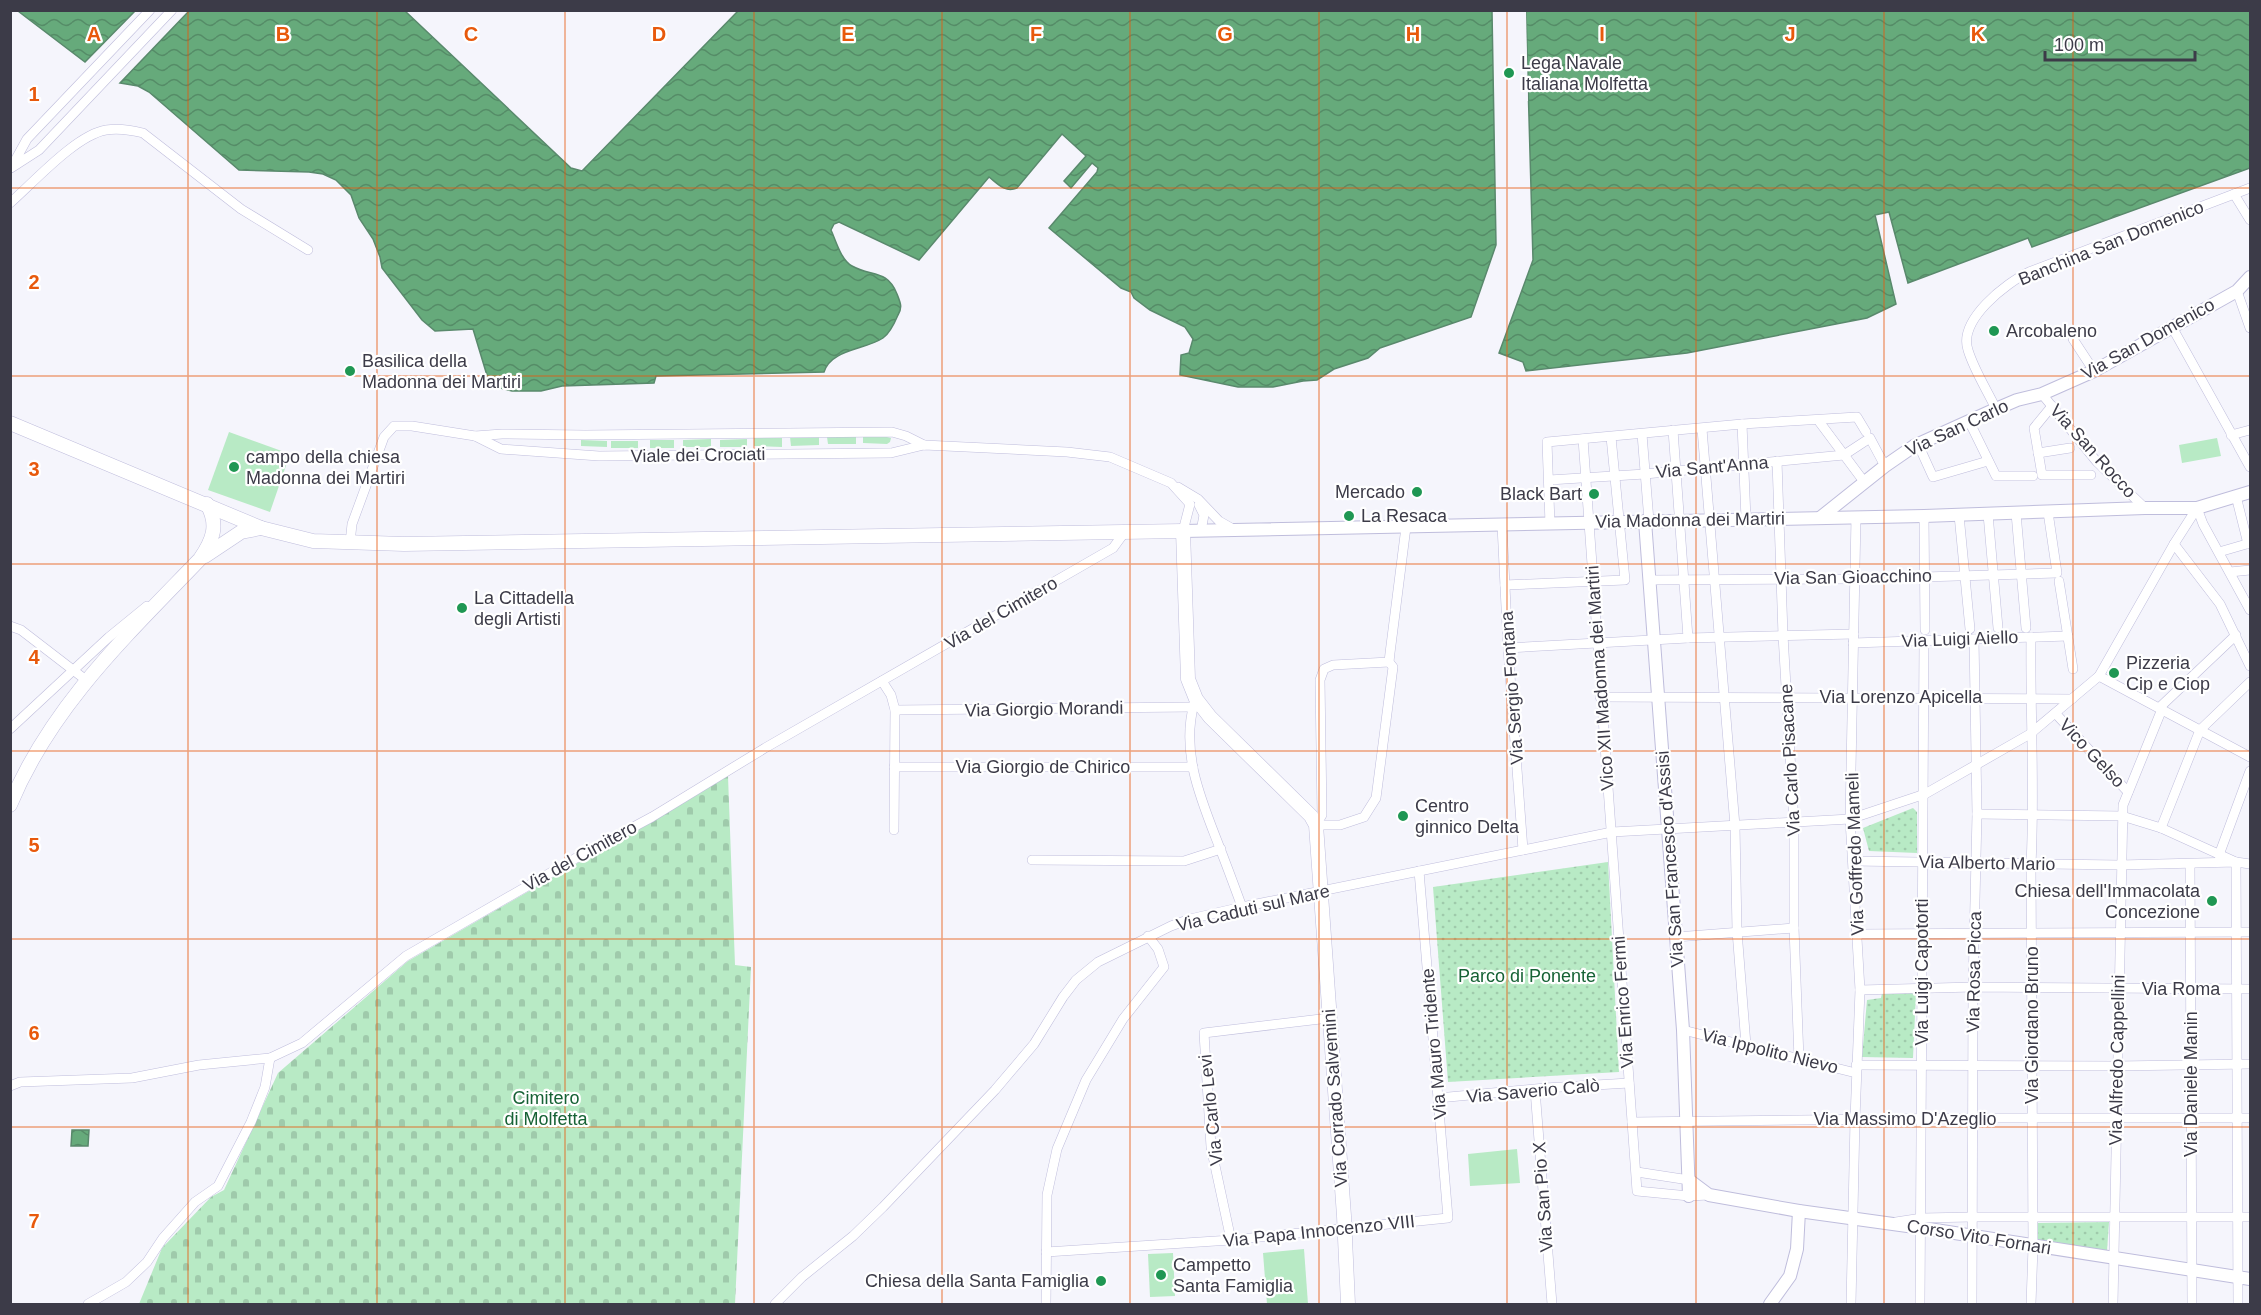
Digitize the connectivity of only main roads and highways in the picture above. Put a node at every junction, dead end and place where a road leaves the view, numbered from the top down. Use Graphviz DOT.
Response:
graph roads {
  1 [pos="10,423"];
  2 [pos="207,504"];
  3 [pos="232,515"];
  4 [pos="261,528"];
  5 [pos="216,541"];
  6 [pos="10,805"];
  7 [pos="1348,1305"];
  1 -- 2 [label="main road"];
  2 -- 3 [label="main road"];
  2 -- 5 [label="main road"];
  3 -- 4 [label="main road"];
  3 -- 5 [label="main road"];
  4 -- 5 [label="main road"];
  4 -- 7 [label="main road, Via Corrado Salvemini"];
  5 -- 6 [label="main road"];
}
